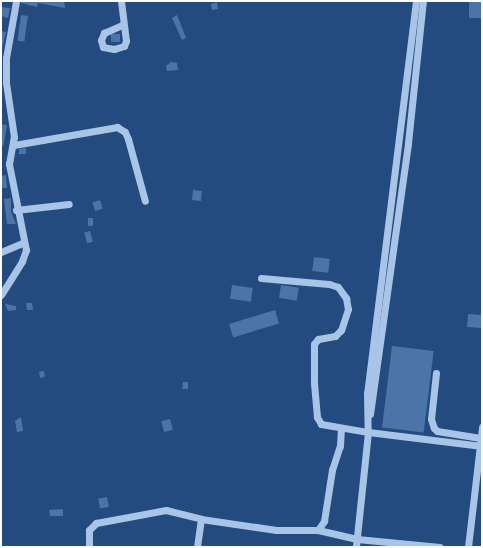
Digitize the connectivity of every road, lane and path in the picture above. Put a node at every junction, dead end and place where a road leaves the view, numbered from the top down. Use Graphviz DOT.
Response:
graph roads {
  1 [pos="16,1"];
  2 [pos="121,1"];
  3 [pos="416,1"];
  4 [pos="423,1"];
  5 [pos="122,25"];
  6 [pos="4,58"];
  7 [pos="14,145"];
  8 [pos="145,201"];
  9 [pos="68,204"];
  10 [pos="16,210"];
  11 [pos="24,242"];
  12 [pos="1,252"];
  13 [pos="261,278"];
  14 [pos="1,295"];
  15 [pos="436,372"];
  16 [pos="368,418"];
  17 [pos="482,427"];
  18 [pos="341,428"];
  19 [pos="368,432"];
  20 [pos="480,438"];
  21 [pos="481,446"];
  22 [pos="201,519"];
  23 [pos="318,530"];
  24 [pos="357,543"];
  25 [pos="89,547"];
  26 [pos="197,547"];
  27 [pos="440,547"];
  28 [pos="468,547"];
  1 -- 6 [label="street"];
  2 -- 5 [label="street"];
  3 -- 16 [label="street"];
  4 -- 16 [label="street"];
  6 -- 7 [label="street"];
  7 -- 8 [label="street"];
  7 -- 10 [label="street"];
  9 -- 10 [label="street"];
  10 -- 11 [label="street"];
  11 -- 12 [label="street"];
  11 -- 14 [label="street"];
  13 -- 18 [label="street"];
  15 -- 20 [label="street"];
  16 -- 19 [label="street"];
  17 -- 20 [label="street"];
  18 -- 19 [label="street"];
  18 -- 23 [label="street"];
  19 -- 21 [label="street"];
  19 -- 24 [label="street"];
  20 -- 21 [label="street"];
  21 -- 28 [label="street"];
  22 -- 23 [label="street"];
  22 -- 25 [label="street"];
  22 -- 26 [label="street"];
  23 -- 24 [label="street"];
  24 -- 27 [label="street"];
}
